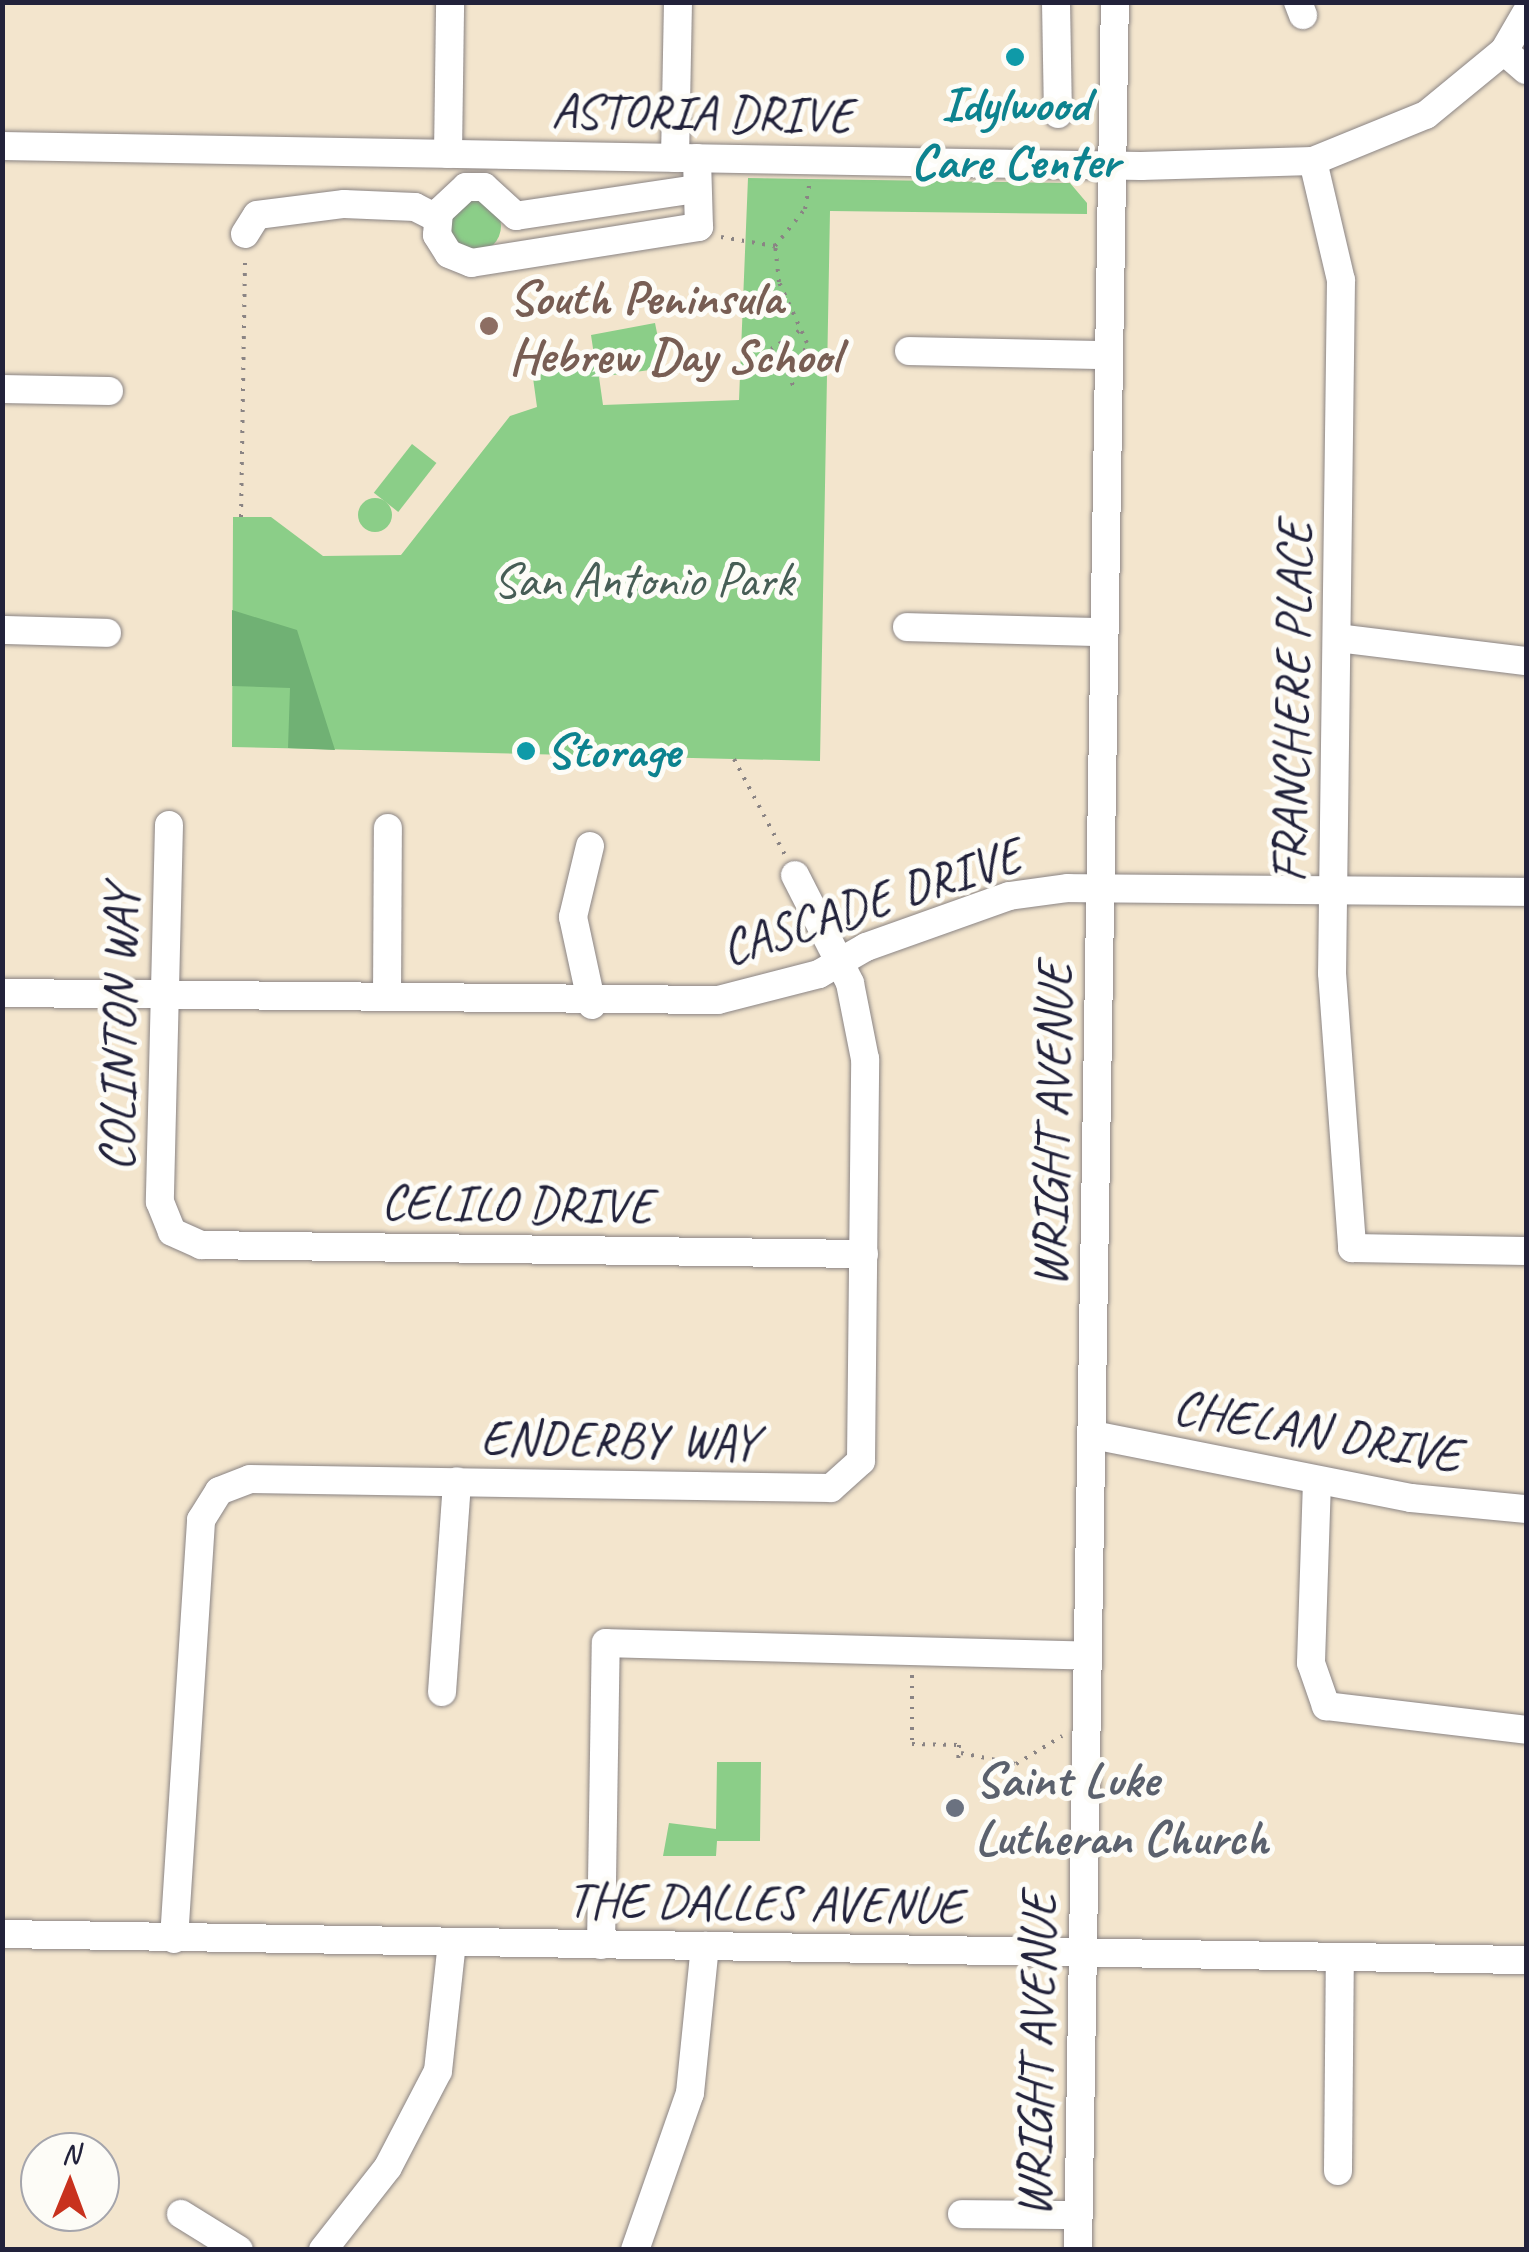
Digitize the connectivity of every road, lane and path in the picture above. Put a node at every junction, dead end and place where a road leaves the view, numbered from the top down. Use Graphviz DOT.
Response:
graph roads {
  1 [pos="450,2"];
  2 [pos="678,2"];
  3 [pos="1056,2"];
  4 [pos="1115,2"];
  5 [pos="1526,13"];
  6 [pos="1504,51"];
  7 [pos="1526,70"];
  8 [pos="1058,114"];
  9 [pos="2,146"];
  10 [pos="454,154"];
  11 [pos="491,154"];
  12 [pos="686,158"];
  13 [pos="1313,161"];
  14 [pos="1114,166"];
  15 [pos="811,178"];
  16 [pos="475,187"];
  17 [pos="696,189"];
  18 [pos="437,218"];
  19 [pos="245,234"];
  20 [pos="714,236"];
  21 [pos="775,246"];
  22 [pos="799,331"];
  23 [pos="909,351"];
  24 [pos="1108,355"];
  25 [pos="788,373"];
  26 [pos="2,389"];
  27 [pos="795,390"];
  28 [pos="109,391"];
  29 [pos="241,517"];
  30 [pos="907,627"];
  31 [pos="2,630"];
  32 [pos="1100,632"];
  33 [pos="107,633"];
  34 [pos="1338,638"];
  35 [pos="1526,661"];
  36 [pos="734,759"];
  37 [pos="169,826"];
  38 [pos="388,828"];
  39 [pos="590,846"];
  40 [pos="795,874"];
  41 [pos="1099,888"];
  42 [pos="1334,890"];
  43 [pos="1526,892"];
  44 [pos="840,959"];
  45 [pos="2,993"];
  46 [pos="167,996"];
  47 [pos="387,997"];
  48 [pos="592,1005"];
  49 [pos="172,1232"];
  50 [pos="1526,1251"];
  51 [pos="864,1254"];
  52 [pos="1093,1435"];
  53 [pos="1316,1481"];
  54 [pos="457,1482"];
  55 [pos="1526,1509"];
  56 [pos="913,1650"];
  57 [pos="1088,1656"];
  58 [pos="442,1692"];
  59 [pos="1526,1730"];
  60 [pos="1087,1734"];
  61 [pos="959,1753"];
  62 [pos="958,1762"];
  63 [pos="2,1934"];
  64 [pos="174,1939"];
  65 [pos="452,1942"];
  66 [pos="601,1945"];
  67 [pos="705,1946"];
  68 [pos="1082,1953"];
  69 [pos="1340,1958"];
  70 [pos="1526,1960"];
  71 [pos="1338,2170"];
  72 [pos="181,2214"];
  73 [pos="962,2214"];
  74 [pos="1078,2215"];
  75 [pos="239,2250"];
  76 [pos="322,2250"];
  77 [pos="635,2250"];
  78 [pos="1078,2250"];
  1 -- 10 [label="street"];
  2 -- 12 [label="street"];
  3 -- 8 [label="street"];
  4 -- 14 [label="street, WRIGHT AVENUE"];
  5 -- 6 [label="street, ASTORIA DRIVE"];
  6 -- 7 [label="street"];
  6 -- 13 [label="street, ASTORIA DRIVE"];
  9 -- 10 [label="street, ASTORIA DRIVE"];
  10 -- 11 [label="street, ASTORIA DRIVE"];
  10 -- 16 [label="street"];
  11 -- 12 [label="street, ASTORIA DRIVE"];
  11 -- 16 [label="street"];
  12 -- 14 [label="street, ASTORIA DRIVE"];
  12 -- 17 [label="street"];
  13 -- 14 [label="street, ASTORIA DRIVE"];
  13 -- 34 [label="street, FRANCHERE PLACE"];
  14 -- 24 [label="street, WRIGHT AVENUE"];
  15 -- 21 [label="path"];
  16 -- 17 [label="street"];
  16 -- 18 [label="street"];
  17 -- 18 [label="street"];
  18 -- 19 [label="street"];
  19 -- 29 [label="path"];
  20 -- 21 [label="path"];
  21 -- 22 [label="path"];
  22 -- 25 [label="path"];
  22 -- 25 [label="path"];
  23 -- 24 [label="street"];
  24 -- 32 [label="street, WRIGHT AVENUE"];
  25 -- 27 [label="path"];
  26 -- 28 [label="street"];
  30 -- 32 [label="street"];
  31 -- 33 [label="street"];
  32 -- 41 [label="street, WRIGHT AVENUE"];
  34 -- 35 [label="street"];
  34 -- 42 [label="street, FRANCHERE PLACE"];
  36 -- 40 [label="path"];
  37 -- 46 [label="street, COLINTON WAY"];
  38 -- 47 [label="street"];
  39 -- 48 [label="street"];
  40 -- 44 [label="street, ENDERBY WAY"];
  41 -- 42 [label="street, CASCADE DRIVE"];
  41 -- 44 [label="street, CASCADE DRIVE"];
  41 -- 52 [label="street, WRIGHT AVENUE"];
  42 -- 43 [label="street, CASCADE DRIVE"];
  42 -- 50 [label="street, FRANCHERE PLACE"];
  44 -- 48 [label="street, CASCADE DRIVE"];
  44 -- 51 [label="street, ENDERBY WAY"];
  45 -- 46 [label="street, CASCADE DRIVE"];
  46 -- 47 [label="street, CASCADE DRIVE"];
  46 -- 49 [label="street, COLINTON WAY"];
  47 -- 48 [label="street, CASCADE DRIVE"];
  49 -- 51 [label="street, CELILO DRIVE"];
  51 -- 54 [label="street, ENDERBY WAY"];
  52 -- 53 [label="street, CHELAN DRIVE"];
  52 -- 57 [label="street, WRIGHT AVENUE"];
  53 -- 55 [label="street, CHELAN DRIVE"];
  53 -- 59 [label="street"];
  54 -- 58 [label="street"];
  54 -- 64 [label="street, ENDERBY WAY"];
  56 -- 57 [label="street"];
  56 -- 61 [label="path"];
  56 -- 66 [label="street"];
  57 -- 60 [label="street, WRIGHT AVENUE"];
  60 -- 61 [label="path"];
  60 -- 68 [label="street, WRIGHT AVENUE"];
  61 -- 62 [label="path"];
  63 -- 64 [label="street, THE DALLES AVENUE"];
  64 -- 65 [label="street, THE DALLES AVENUE"];
  65 -- 66 [label="street, THE DALLES AVENUE"];
  65 -- 76 [label="street"];
  66 -- 67 [label="street, THE DALLES AVENUE"];
  67 -- 68 [label="street, THE DALLES AVENUE"];
  67 -- 77 [label="street"];
  68 -- 69 [label="street, THE DALLES AVENUE"];
  68 -- 74 [label="street, WRIGHT AVENUE"];
  69 -- 70 [label="street, THE DALLES AVENUE"];
  69 -- 71 [label="street"];
  72 -- 75 [label="street"];
  73 -- 74 [label="street"];
  74 -- 78 [label="street, WRIGHT AVENUE"];
}
